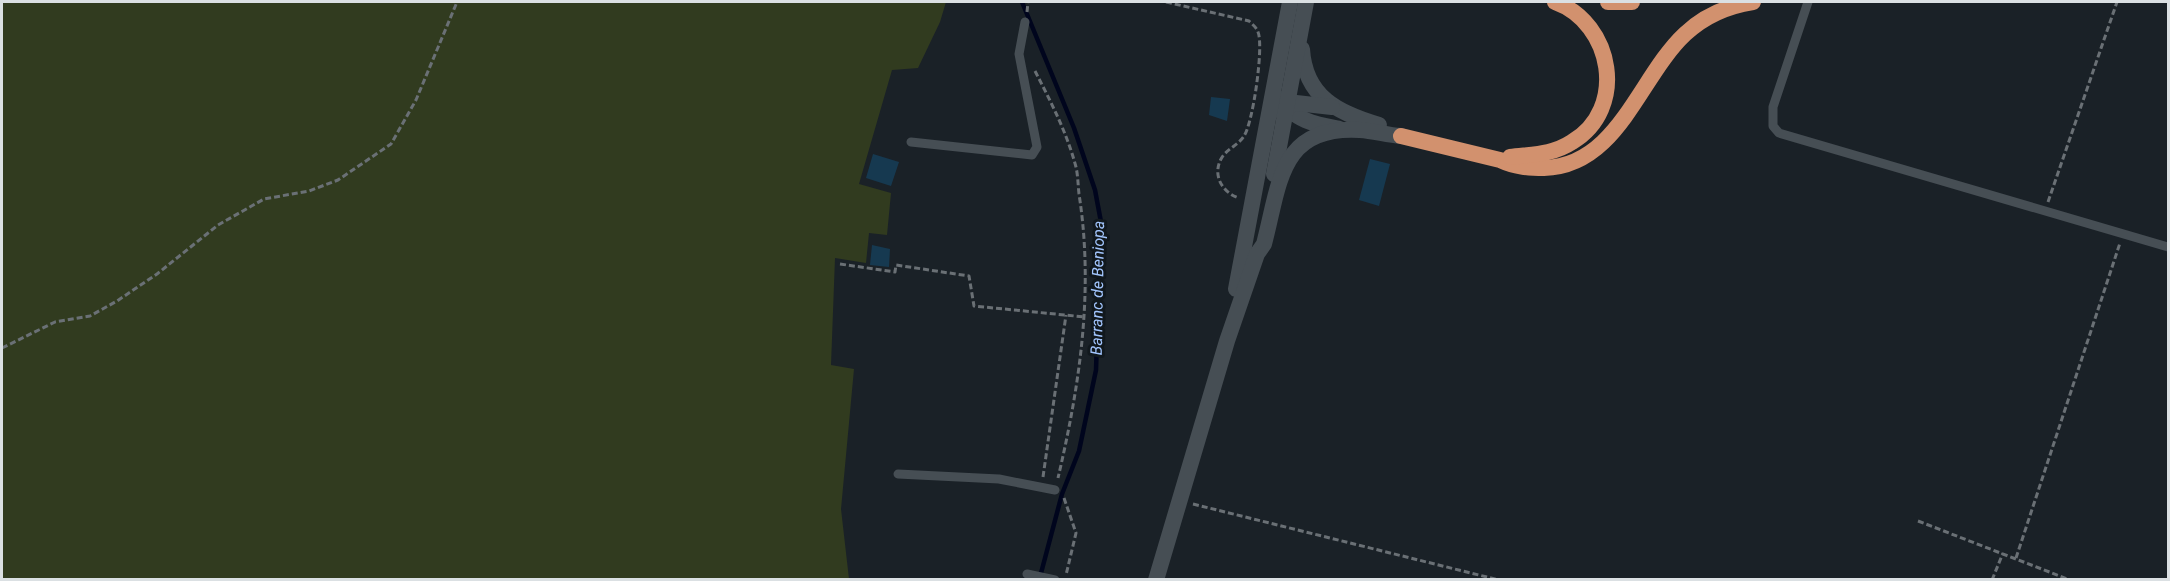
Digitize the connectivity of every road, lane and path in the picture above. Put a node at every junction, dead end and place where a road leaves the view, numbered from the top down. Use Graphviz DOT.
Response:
graph roads {
  1 [pos="457,2"];
  2 [pos="1028,2"];
  3 [pos="1166,2"];
  4 [pos="1290,2"];
  5 [pos="1299,2"];
  6 [pos="1306,2"];
  7 [pos="1556,2"];
  8 [pos="1608,2"];
  9 [pos="1632,2"];
  10 [pos="1753,2"];
  11 [pos="1808,2"];
  12 [pos="2117,2"];
  13 [pos="1025,22"];
  14 [pos="1300,33"];
  15 [pos="1032,63"];
  16 [pos="1286,106"];
  17 [pos="1332,107"];
  18 [pos="1346,131"];
  19 [pos="1401,136"];
  20 [pos="911,142"];
  21 [pos="1500,160"];
  22 [pos="1252,202"];
  23 [pos="2045,211"];
  24 [pos="1248,230"];
  25 [pos="2123,233"];
  26 [pos="2169,247"];
  27 [pos="1257,254"];
  28 [pos="840,264"];
  29 [pos="1066,315"];
  30 [pos="1085,317"];
  31 [pos="1227,341"];
  32 [pos="2,348"];
  33 [pos="898,474"];
  34 [pos="1042,486"];
  35 [pos="1055,490"];
  36 [pos="1180,501"];
  37 [pos="1918,521"];
  38 [pos="2003,553"];
  39 [pos="2016,558"];
  40 [pos="1027,574"];
  41 [pos="1055,579"];
  42 [pos="1064,579"];
  43 [pos="1156,579"];
  44 [pos="1499,579"];
  45 [pos="1992,579"];
  46 [pos="2070,579"];
  1 -- 32 [label="path"];
  2 -- 13 [label="path"];
  3 -- 22 [label="path"];
  4 -- 22 [label="street"];
  5 -- 16 [label="street"];
  6 -- 14 [label="street"];
  7 -- 21 [label="highway"];
  8 -- 9 [label="highway"];
  10 -- 21 [label="highway"];
  11 -- 23 [label="lane"];
  12 -- 23 [label="path"];
  13 -- 20 [label="lane"];
  14 -- 16 [label="street"];
  14 -- 17 [label="street"];
  15 -- 30 [label="path"];
  16 -- 17 [label="street"];
  16 -- 18 [label="street"];
  16 -- 24 [label="street"];
  16 -- 27 [label="street"];
  17 -- 19 [label="street"];
  18 -- 19 [label="street"];
  18 -- 27 [label="street"];
  19 -- 21 [label="highway"];
  22 -- 24 [label="street"];
  23 -- 25 [label="lane"];
  24 -- 31 [label="street"];
  25 -- 26 [label="lane"];
  25 -- 39 [label="path"];
  27 -- 31 [label="street"];
  28 -- 29 [label="path"];
  29 -- 30 [label="path"];
  29 -- 34 [label="path"];
  30 -- 35 [label="path"];
  31 -- 36 [label="street"];
  33 -- 34 [label="lane"];
  34 -- 35 [label="lane"];
  35 -- 42 [label="path"];
  36 -- 43 [label="street"];
  36 -- 44 [label="path"];
  37 -- 38 [label="path"];
  38 -- 39 [label="path"];
  38 -- 45 [label="path"];
  39 -- 46 [label="path"];
  40 -- 41 [label="lane"];
}
